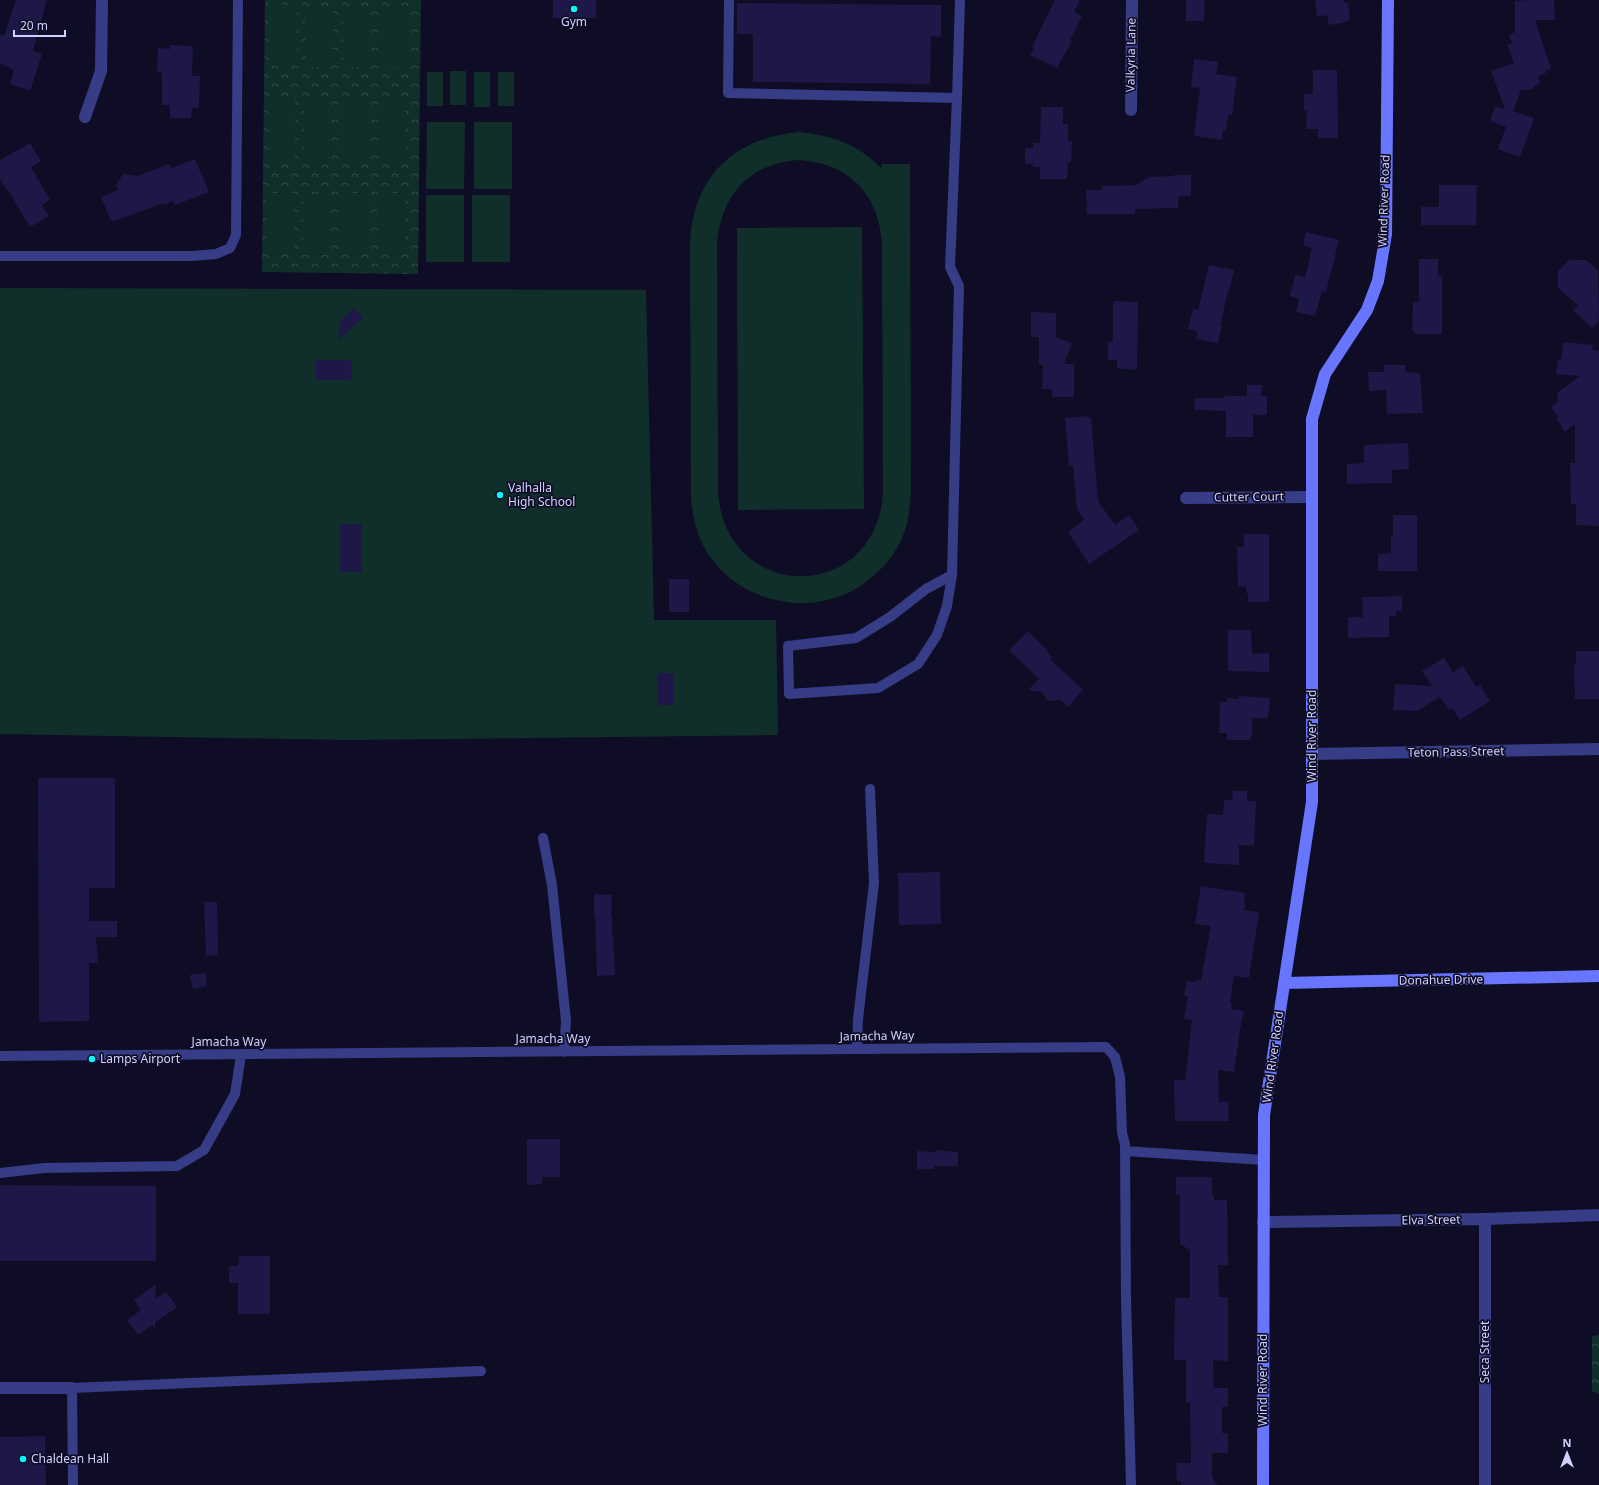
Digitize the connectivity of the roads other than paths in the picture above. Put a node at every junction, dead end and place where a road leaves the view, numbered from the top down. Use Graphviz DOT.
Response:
graph roads {
  1 [pos="102,0"];
  2 [pos="238,0"];
  3 [pos="729,0"];
  4 [pos="960,0"];
  5 [pos="1132,0"];
  6 [pos="1388,0"];
  7 [pos="957,98"];
  8 [pos="1131,110"];
  9 [pos="84,117"];
  10 [pos="0,256"];
  11 [pos="1312,497"];
  12 [pos="1186,498"];
  13 [pos="952,575"];
  14 [pos="1599,749"];
  15 [pos="1312,754"];
  16 [pos="870,789"];
  17 [pos="544,838"];
  18 [pos="1599,976"];
  19 [pos="1284,983"];
  20 [pos="857,1049"];
  21 [pos="564,1052"];
  22 [pos="241,1054"];
  23 [pos="0,1056"];
  24 [pos="1125,1151"];
  25 [pos="1264,1160"];
  26 [pos="0,1173"];
  27 [pos="1599,1215"];
  28 [pos="1485,1219"];
  29 [pos="1263,1222"];
  30 [pos="481,1371"];
  31 [pos="0,1388"];
  32 [pos="72,1388"];
  33 [pos="73,1485"];
  34 [pos="1131,1485"];
  35 [pos="1263,1485"];
  36 [pos="1485,1485"];
  1 -- 9 [label="street"];
  2 -- 10 [label="lane"];
  3 -- 7 [label="lane"];
  4 -- 7 [label="lane"];
  5 -- 8 [label="street, Valkyria Lane"];
  6 -- 11 [label="street, Wind River Road"];
  7 -- 13 [label="lane"];
  11 -- 12 [label="street, Cutter Court"];
  11 -- 15 [label="street, Wind River Road"];
  13 -- 13 [label="lane"];
  14 -- 15 [label="street, Teton Pass Street"];
  15 -- 19 [label="street, Wind River Road"];
  16 -- 20 [label="lane"];
  17 -- 21 [label="lane"];
  18 -- 19 [label="street, Donahue Drive"];
  19 -- 25 [label="street, Wind River Road"];
  20 -- 21 [label="lane, Jamacha Way"];
  20 -- 24 [label="lane, Jamacha Way"];
  21 -- 22 [label="lane, Jamacha Way"];
  22 -- 23 [label="lane, Jamacha Way"];
  22 -- 26 [label="lane"];
  24 -- 25 [label="lane"];
  24 -- 34 [label="lane"];
  25 -- 29 [label="street, Wind River Road"];
  27 -- 28 [label="street, Elva Street"];
  28 -- 29 [label="street, Elva Street"];
  28 -- 36 [label="street, Seca Street"];
  29 -- 35 [label="street, Wind River Road"];
  30 -- 32 [label="lane"];
  31 -- 32 [label="street"];
  32 -- 33 [label="lane"];
}
